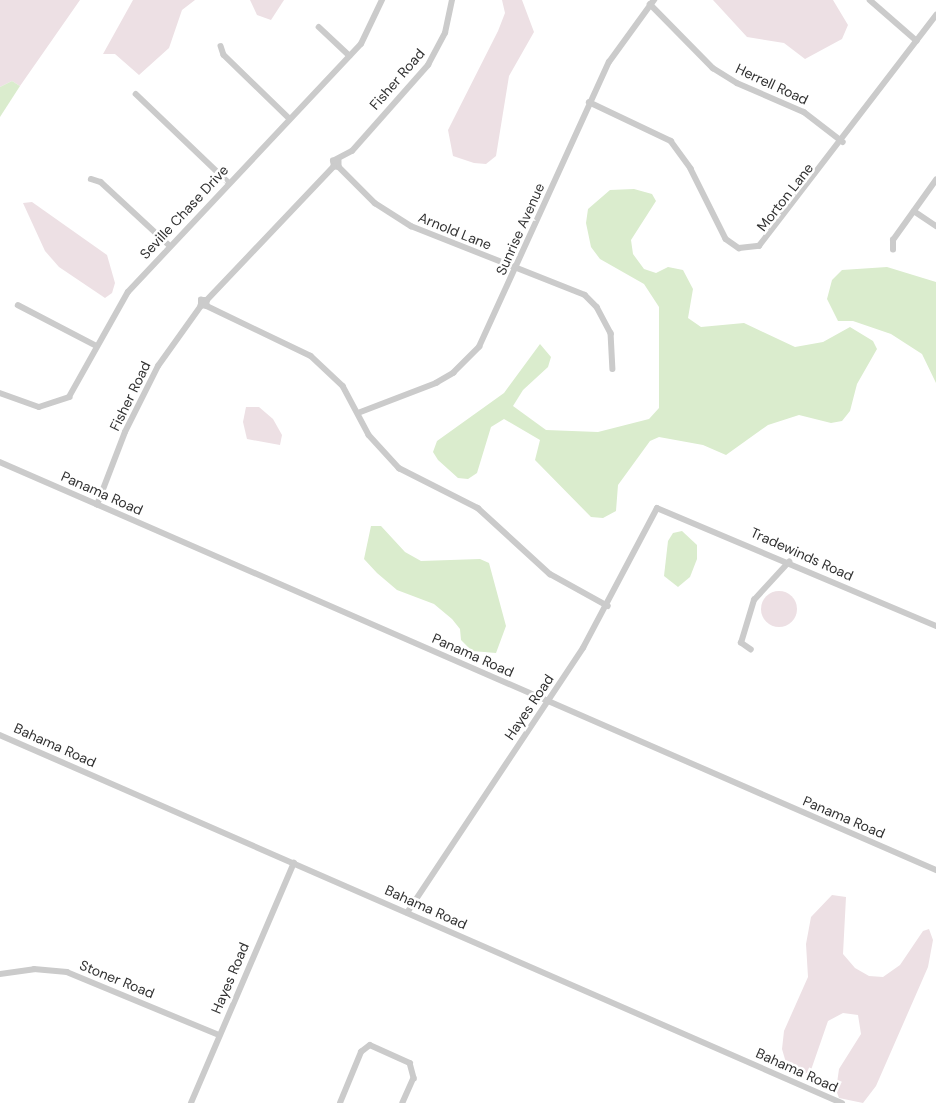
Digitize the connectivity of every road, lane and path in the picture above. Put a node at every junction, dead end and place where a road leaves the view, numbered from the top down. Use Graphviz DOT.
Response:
graph roads {
  1 [pos="382,0"];
  2 [pos="452,0"];
  3 [pos="870,0"];
  4 [pos="652,2"];
  5 [pos="936,16"];
  6 [pos="319,27"];
  7 [pos="917,41"];
  8 [pos="221,46"];
  9 [pos="350,56"];
  10 [pos="136,94"];
  11 [pos="589,102"];
  12 [pos="289,118"];
  13 [pos="843,142"];
  14 [pos="337,165"];
  15 [pos="91,178"];
  16 [pos="936,180"];
  17 [pos="229,183"];
  18 [pos="914,211"];
  19 [pos="936,226"];
  20 [pos="170,246"];
  21 [pos="893,250"];
  22 [pos="517,268"];
  23 [pos="205,304"];
  24 [pos="18,305"];
  25 [pos="95,345"];
  26 [pos="613,368"];
  27 [pos="0,393"];
  28 [pos="358,413"];
  29 [pos="0,462"];
  30 [pos="97,505"];
  31 [pos="657,508"];
  32 [pos="789,562"];
  33 [pos="608,606"];
  34 [pos="936,626"];
  35 [pos="751,650"];
  36 [pos="547,701"];
  37 [pos="0,735"];
  38 [pos="294,863"];
  39 [pos="936,870"];
  40 [pos="407,913"];
  41 [pos="0,974"];
  42 [pos="219,1035"];
  43 [pos="191,1103"];
  44 [pos="340,1103"];
  45 [pos="403,1103"];
  46 [pos="842,1103"];
  1 -- 9 [label="street, Seville Chase Drive"];
  2 -- 14 [label="street, Fisher Road"];
  3 -- 7 [label="street"];
  4 -- 11 [label="street, Sunrise Avenue"];
  4 -- 13 [label="street, Herrell Road"];
  5 -- 7 [label="street, Morton Lane"];
  6 -- 9 [label="street"];
  7 -- 13 [label="street, Morton Lane"];
  8 -- 12 [label="street"];
  9 -- 12 [label="street, Seville Chase Drive"];
  10 -- 17 [label="street"];
  11 -- 13 [label="street, Morton Lane"];
  11 -- 22 [label="street, Sunrise Avenue"];
  12 -- 17 [label="street, Seville Chase Drive"];
  14 -- 22 [label="street, Arnold Lane"];
  14 -- 23 [label="street, Fisher Road"];
  15 -- 20 [label="street"];
  16 -- 18 [label="street"];
  17 -- 20 [label="street, Seville Chase Drive"];
  18 -- 19 [label="street"];
  18 -- 21 [label="street"];
  20 -- 25 [label="street, Seville Chase Drive"];
  22 -- 26 [label="street, Arnold Lane"];
  22 -- 28 [label="street, Sunrise Avenue"];
  23 -- 28 [label="street"];
  23 -- 30 [label="street, Fisher Road"];
  24 -- 25 [label="street"];
  25 -- 27 [label="street, Seville Chase Drive"];
  28 -- 33 [label="street"];
  29 -- 30 [label="street, Panama Road"];
  30 -- 36 [label="street, Panama Road"];
  31 -- 32 [label="street, Tradewinds Road"];
  31 -- 33 [label="street, Hayes Road"];
  32 -- 34 [label="street, Tradewinds Road"];
  32 -- 35 [label="street"];
  33 -- 36 [label="street, Hayes Road"];
  36 -- 39 [label="street, Panama Road"];
  36 -- 40 [label="street, Hayes Road"];
  37 -- 38 [label="street, Bahama Road"];
  38 -- 40 [label="street, Bahama Road"];
  38 -- 42 [label="street, Hayes Road"];
  40 -- 46 [label="street, Bahama Road"];
  41 -- 42 [label="street, Stoner Road"];
  42 -- 43 [label="street, Hayes Road"];
  44 -- 45 [label="street"];
}
